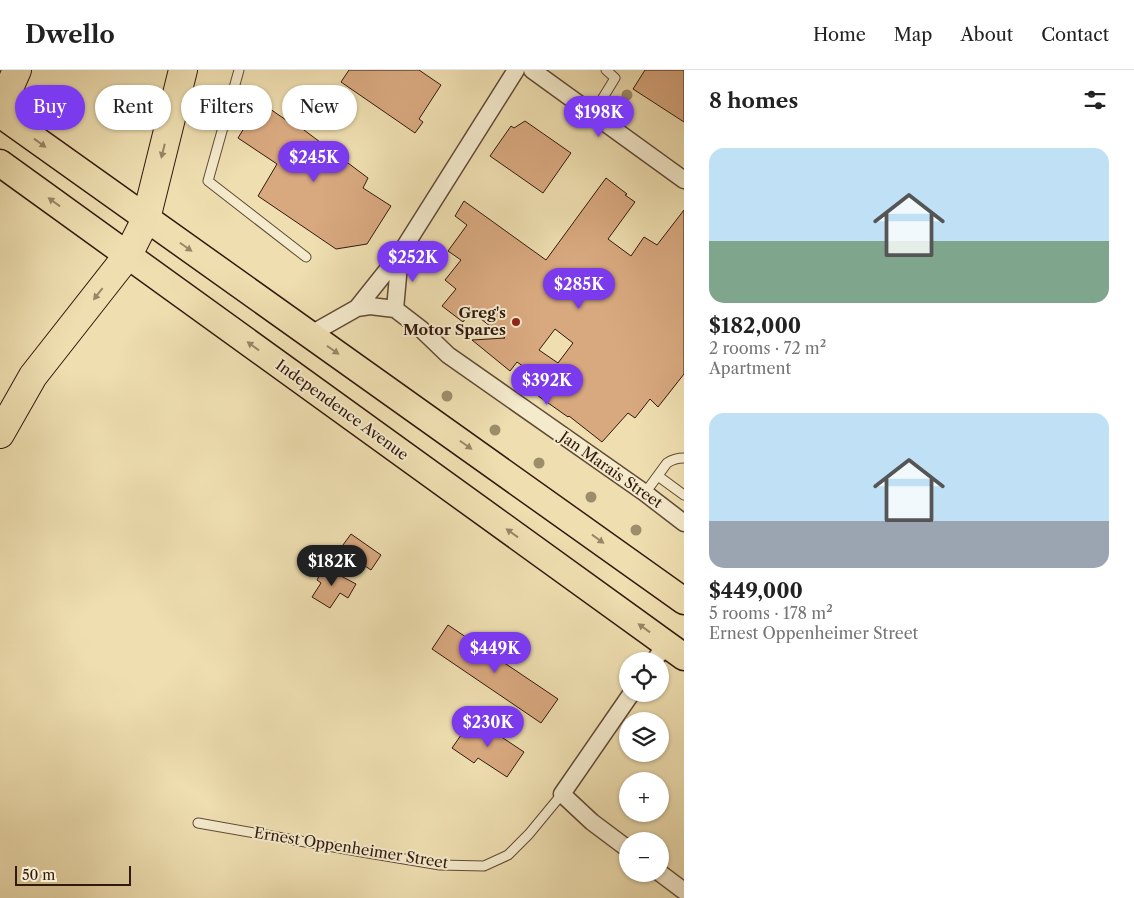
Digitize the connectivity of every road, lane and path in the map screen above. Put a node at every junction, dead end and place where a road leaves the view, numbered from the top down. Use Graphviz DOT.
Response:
graph roads {
  1 [pos="17,70"];
  2 [pos="183,70"];
  3 [pos="239,70"];
  4 [pos="516,70"];
  5 [pos="532,70"];
  6 [pos="606,70"];
  7 [pos="0,109"];
  8 [pos="0,114"];
  9 [pos="593,114"];
  10 [pos="0,163"];
  11 [pos="684,180"];
  12 [pos="146,219"];
  13 [pos="400,254"];
  14 [pos="128,255"];
  15 [pos="306,257"];
  16 [pos="357,308"];
  17 [pos="396,308"];
  18 [pos="310,334"];
  19 [pos="0,434"];
  20 [pos="684,458"];
  21 [pos="658,476"];
  22 [pos="645,493"];
  23 [pos="684,495"];
  24 [pos="684,522"];
  25 [pos="684,601"];
  26 [pos="665,652"];
  27 [pos="625,702"];
  28 [pos="562,794"];
  29 [pos="198,823"];
  30 [pos="619,842"];
  31 [pos="669,880"];
  32 [pos="684,891"];
  1 -- 7 [label="highway"];
  2 -- 12 [label="highway, one-way"];
  3 -- 15 [label="lane"];
  4 -- 13 [label="street"];
  5 -- 9 [label="street"];
  6 -- 9 [label="lane"];
  8 -- 12 [label="main road, one-way"];
  9 -- 11 [label="street"];
  14 -- 10 [label="main road, Independence Avenue, one-way"];
  12 -- 14 [label="highway"];
  12 -- 18 [label="main road, one-way"];
  13 -- 16 [label="street"];
  13 -- 17 [label="street"];
  14 -- 19 [label="highway, one-way"];
  26 -- 14 [label="main road, Independence Avenue, one-way"];
  16 -- 17 [label="street"];
  16 -- 18 [label="street"];
  17 -- 22 [label="street, Jan Marais Street"];
  18 -- 25 [label="main road, one-way"];
  20 -- 21 [label="lane"];
  21 -- 22 [label="lane"];
  21 -- 23 [label="lane"];
  22 -- 24 [label="street, Jan Marais Street"];
  27 -- 28 [label="street, Ernest Oppenheimer Street"];
  28 -- 29 [label="lane, Ernest Oppenheimer Street"];
  28 -- 30 [label="street"];
  31 -- 32 [label="street"];
}
